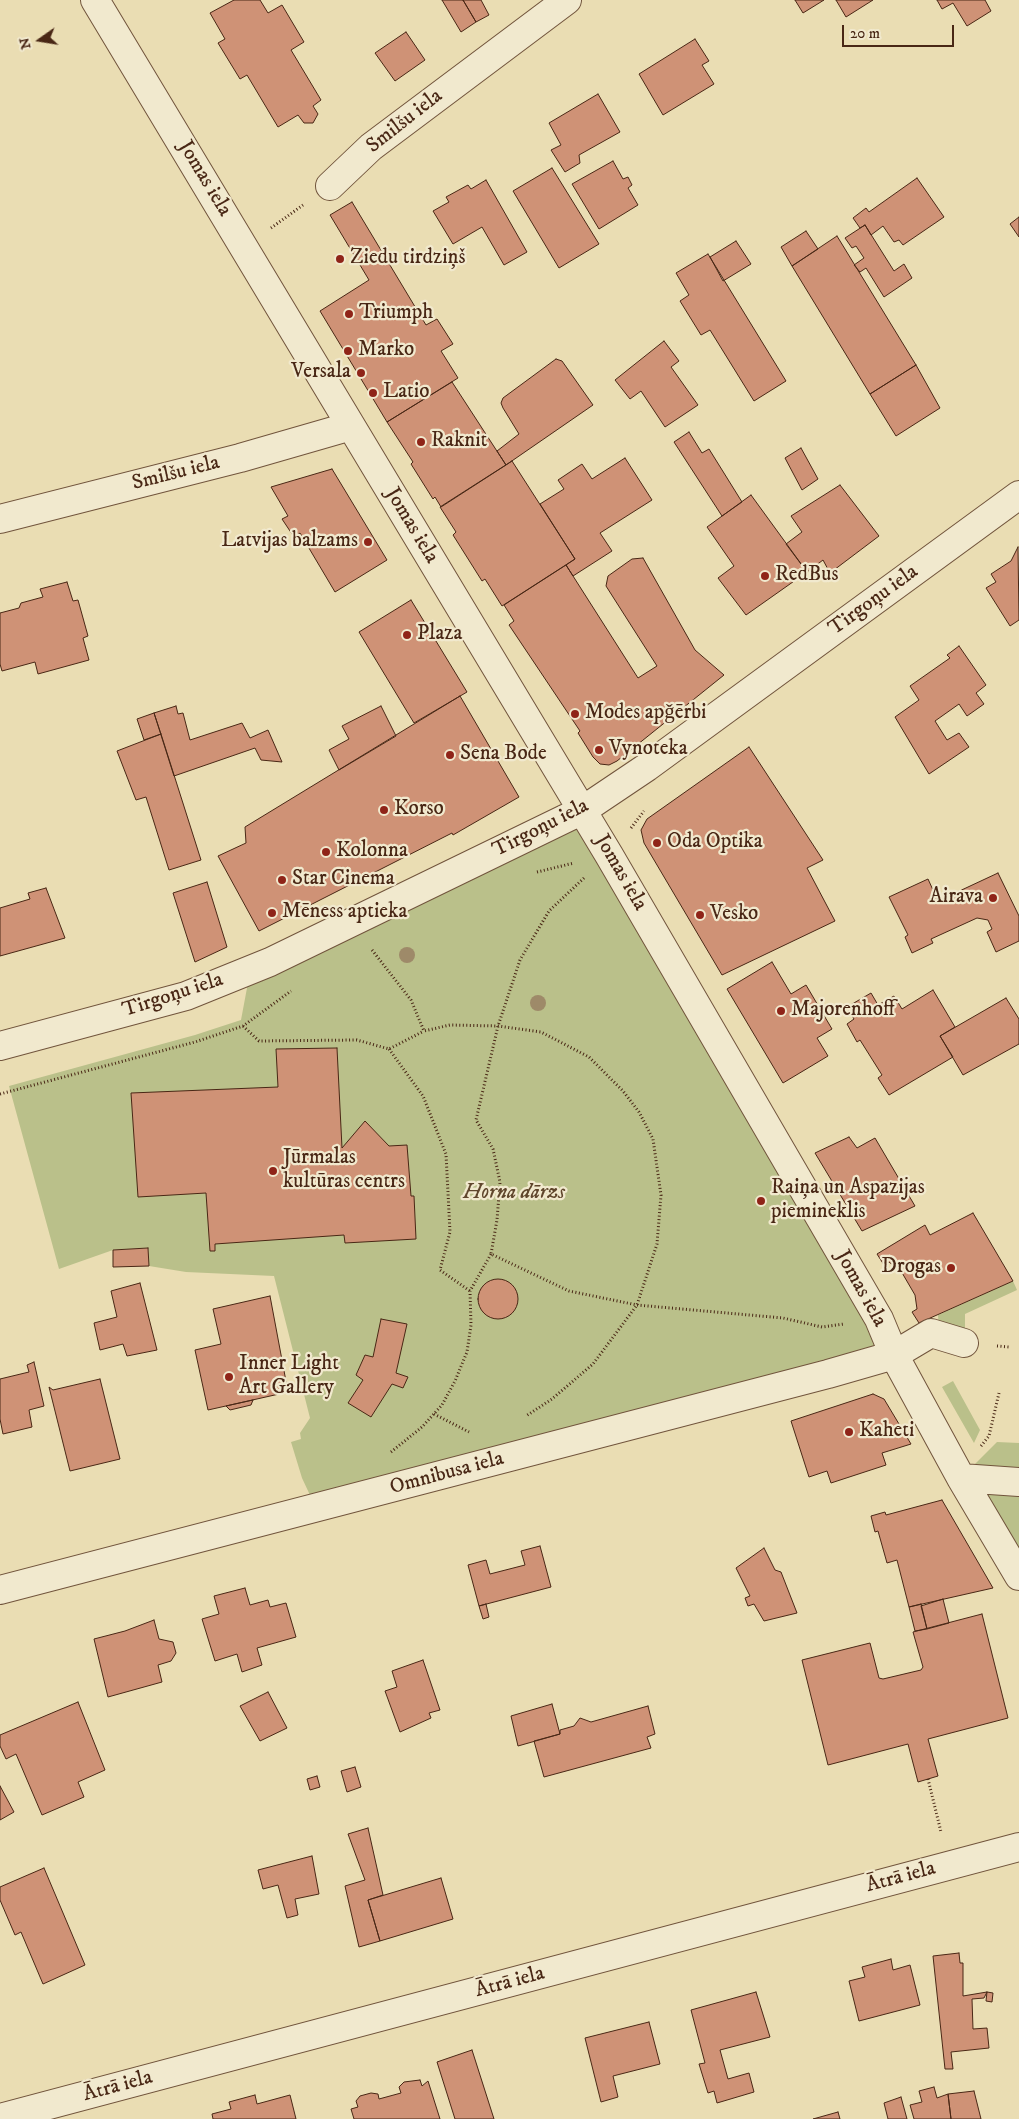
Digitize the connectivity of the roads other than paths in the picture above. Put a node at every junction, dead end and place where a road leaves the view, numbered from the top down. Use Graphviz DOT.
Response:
graph roads {
  1 [pos="95,0"];
  2 [pos="567,0"];
  3 [pos="330,186"];
  4 [pos="351,426"];
  5 [pos="1019,494"];
  6 [pos="0,519"];
  7 [pos="583,810"];
  8 [pos="0,1046"];
  9 [pos="879,1319"];
  10 [pos="931,1333"];
  11 [pos="964,1343"];
  12 [pos="894,1355"];
  13 [pos="960,1476"];
  14 [pos="1019,1482"];
  15 [pos="1019,1576"];
  16 [pos="0,1590"];
  17 [pos="1019,1847"];
  18 [pos="0,2118"];
  1 -- 4 [label="street, Jomas iela"];
  2 -- 3 [label="street, Smilšu iela"];
  4 -- 6 [label="street, Smilšu iela"];
  4 -- 7 [label="street, Jomas iela"];
  5 -- 7 [label="street, Tirgoņu iela"];
  7 -- 8 [label="street, Tirgoņu iela"];
  7 -- 9 [label="street, Jomas iela"];
  9 -- 10 [label="street"];
  9 -- 12 [label="street, Jomas iela"];
  10 -- 11 [label="street"];
  10 -- 12 [label="street, Omnibusa iela"];
  12 -- 13 [label="street, Jomas iela"];
  12 -- 16 [label="street, Omnibusa iela"];
  13 -- 14 [label="street"];
  13 -- 15 [label="street, Jomas iela"];
  17 -- 18 [label="street, Ātrā iela"];
}
